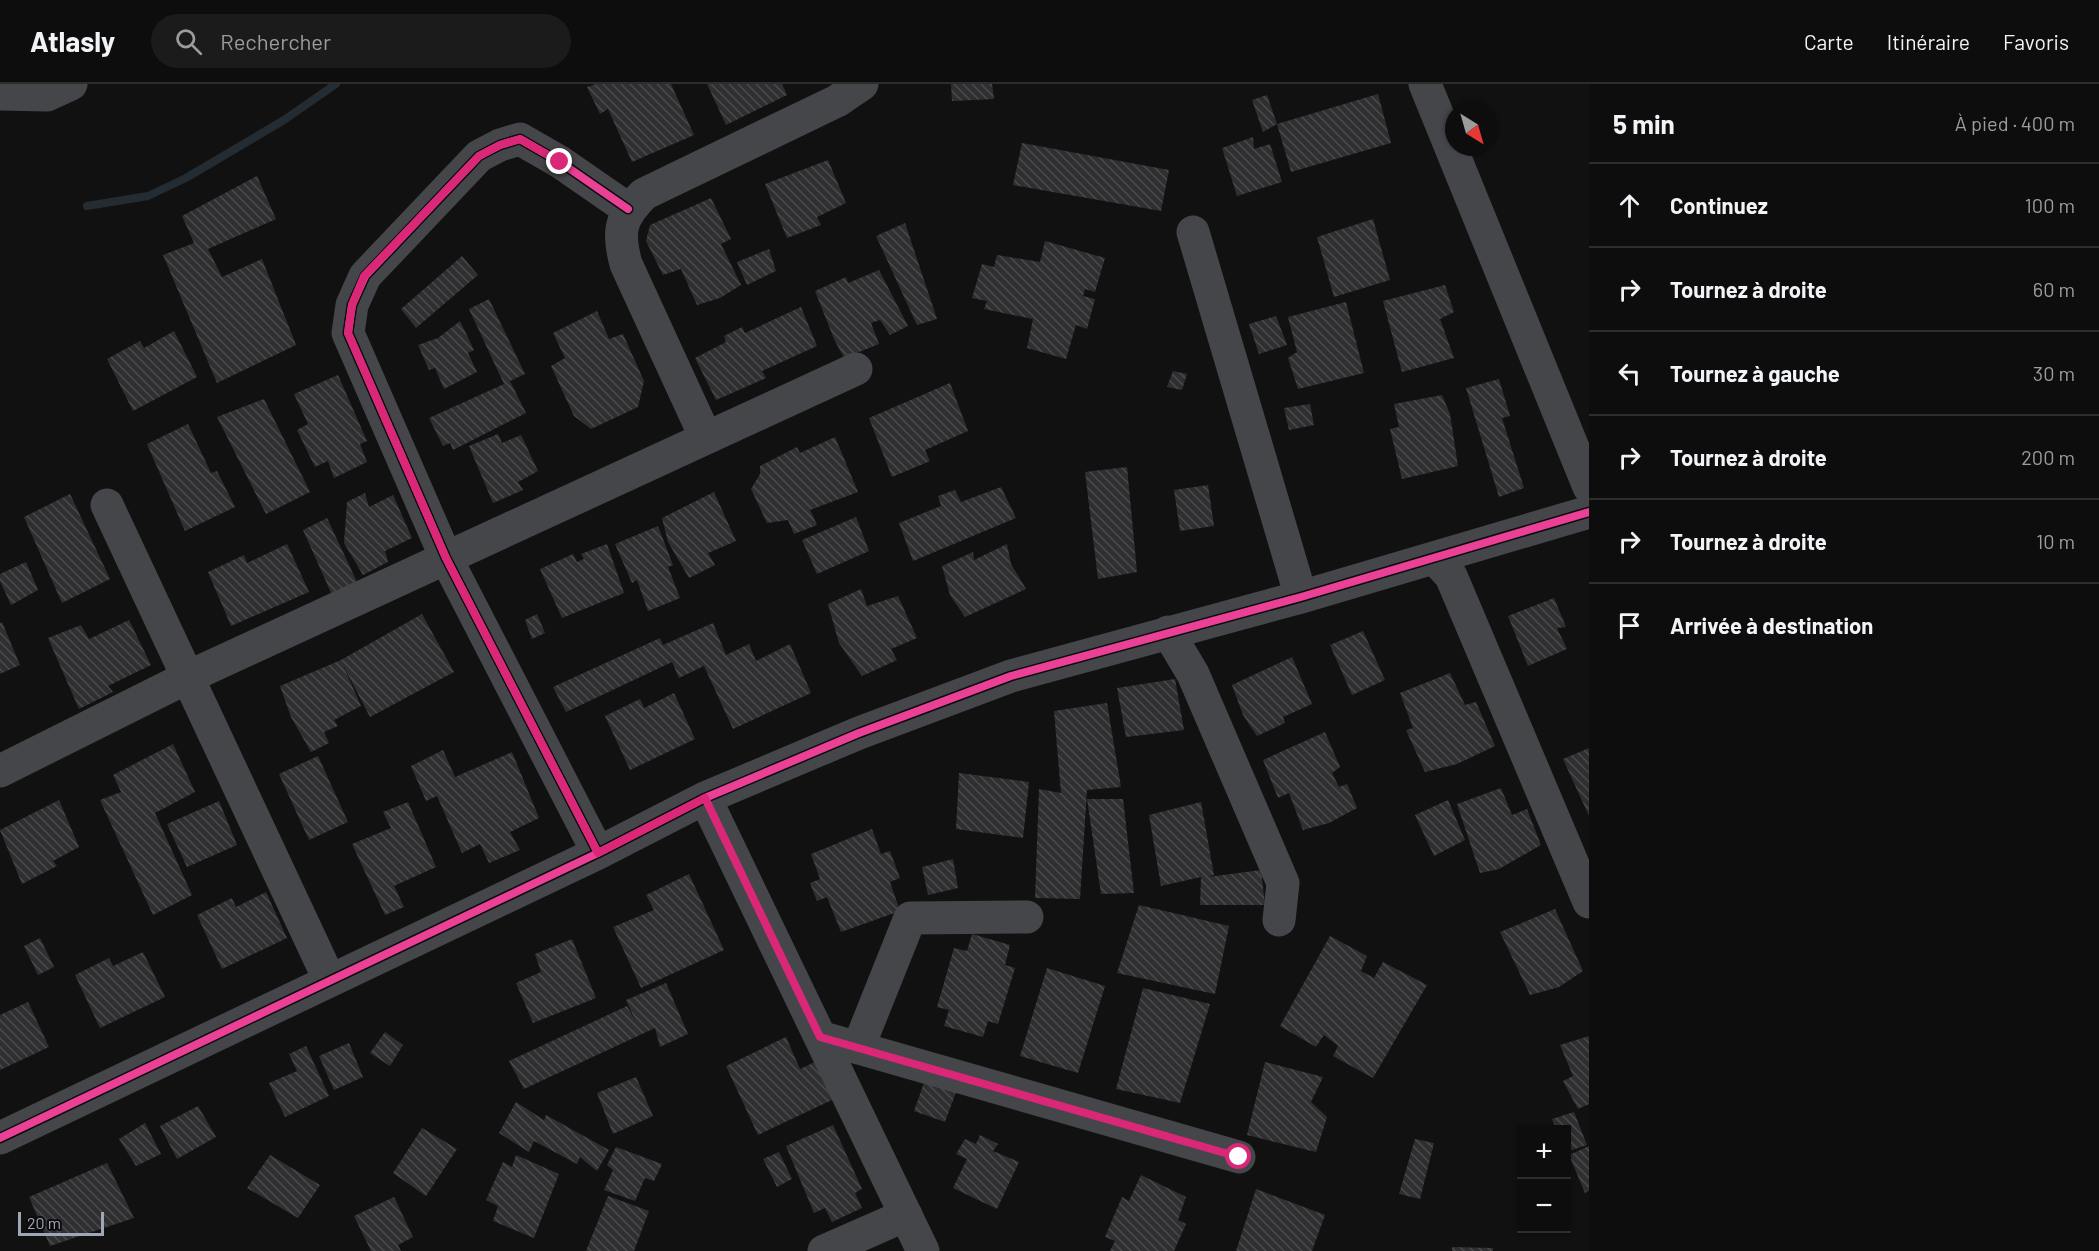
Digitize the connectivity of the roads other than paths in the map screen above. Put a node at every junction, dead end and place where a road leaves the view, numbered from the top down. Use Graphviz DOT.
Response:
graph roads {
  1 [pos="71,84"];
  2 [pos="862,84"];
  3 [pos="1425,84"];
  4 [pos="0,94"];
  5 [pos="628,209"];
  6 [pos="1192,232"];
  7 [pos="856,369"];
  8 [pos="705,436"];
  9 [pos="1589,487"];
  10 [pos="107,505"];
  11 [pos="1589,512"];
  12 [pos="446,558"];
  13 [pos="1434,558"];
  14 [pos="1301,597"];
  15 [pos="1168,632"];
  16 [pos="188,676"];
  17 [pos="0,771"];
  18 [pos="705,798"];
  19 [pos="598,853"];
  20 [pos="1589,902"];
  21 [pos="1027,917"];
  22 [pos="1279,920"];
  23 [pos="329,979"];
  24 [pos="820,1037"];
  25 [pos="858,1048"];
  26 [pos="0,1137"];
  27 [pos="1239,1157"];
  28 [pos="906,1215"];
  29 [pos="824,1251"];
  30 [pos="923,1251"];
  1 -- 4 [label="street"];
  2 -- 5 [label="street"];
  3 -- 9 [label="street"];
  5 -- 8 [label="street"];
  5 -- 12 [label="street"];
  6 -- 14 [label="street"];
  7 -- 8 [label="street"];
  8 -- 12 [label="street"];
  10 -- 16 [label="street"];
  11 -- 13 [label="street"];
  12 -- 16 [label="street"];
  12 -- 19 [label="street"];
  13 -- 14 [label="street"];
  13 -- 20 [label="street"];
  14 -- 15 [label="street"];
  15 -- 18 [label="street"];
  15 -- 22 [label="street"];
  16 -- 17 [label="street"];
  16 -- 23 [label="street"];
  18 -- 19 [label="street"];
  18 -- 24 [label="street"];
  19 -- 23 [label="street"];
  21 -- 25 [label="street"];
  23 -- 26 [label="street"];
  24 -- 25 [label="street"];
  24 -- 28 [label="street"];
  25 -- 27 [label="street"];
  28 -- 29 [label="street"];
  28 -- 30 [label="street"];
}
